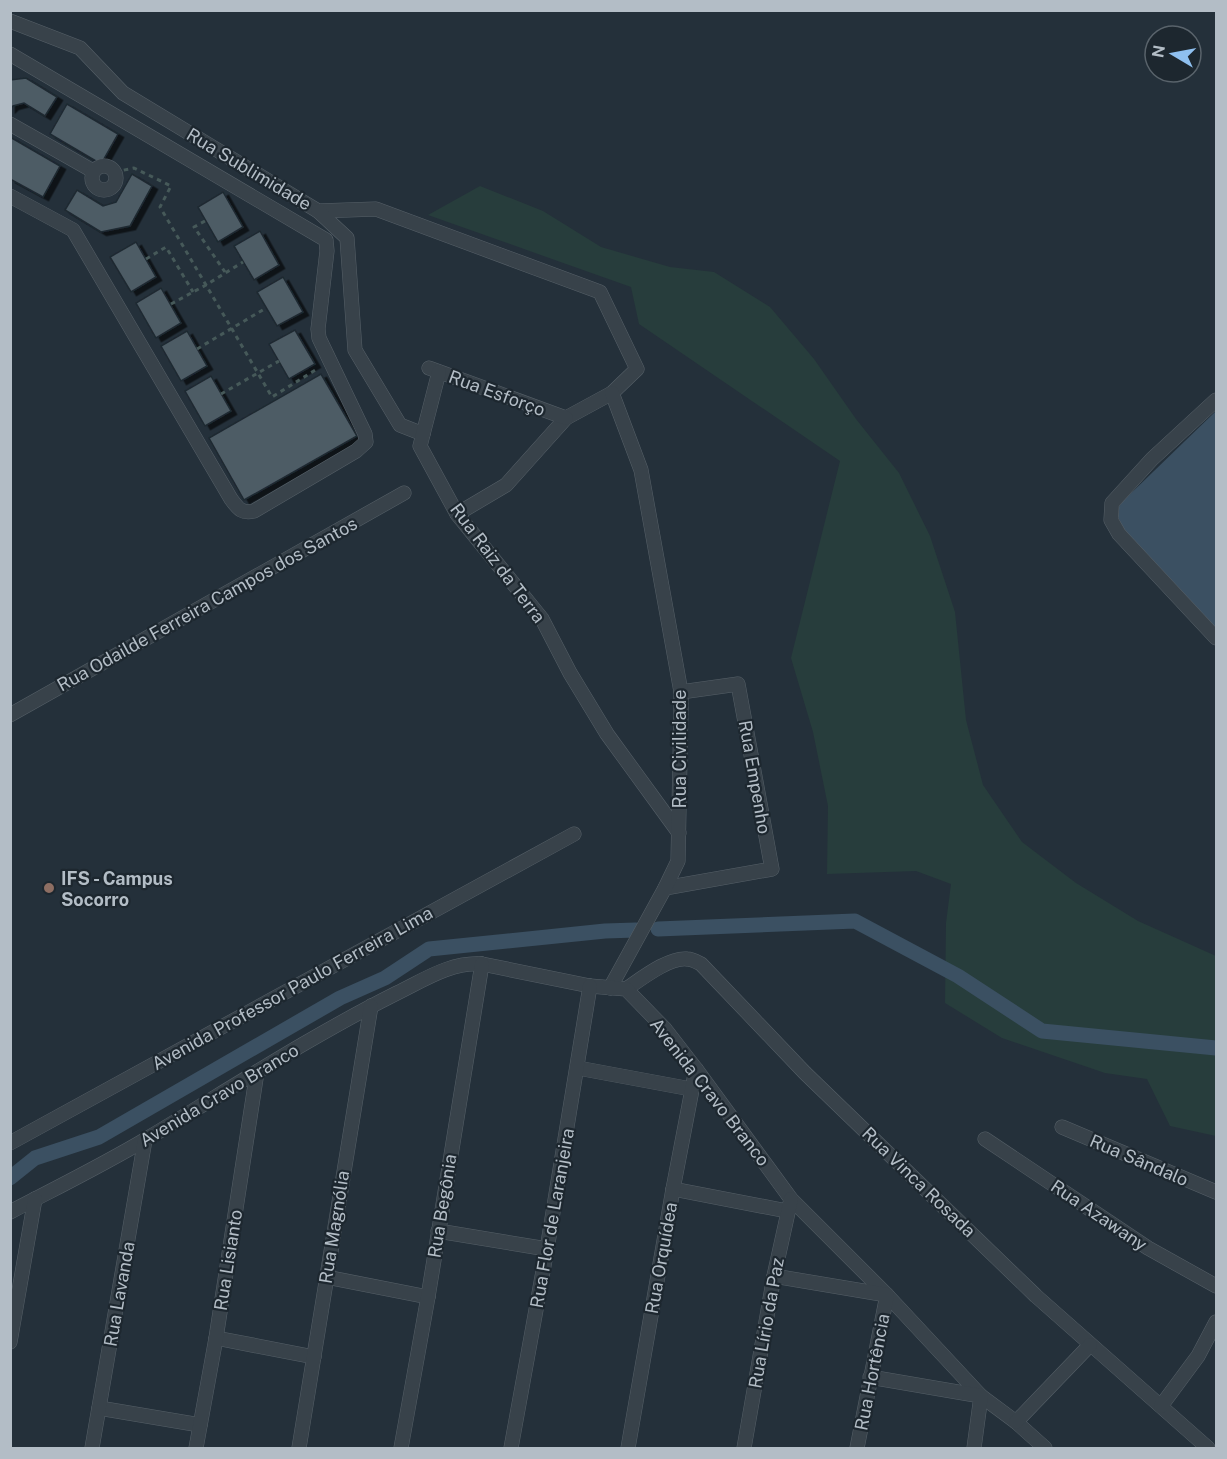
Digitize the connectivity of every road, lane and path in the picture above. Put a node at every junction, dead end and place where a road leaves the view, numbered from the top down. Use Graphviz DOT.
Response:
graph roads {
  1 [pos="10,21"];
  2 [pos="10,54"];
  3 [pos="10,124"];
  4 [pos="93,171"];
  5 [pos="115,172"];
  6 [pos="10,196"];
  7 [pos="318,211"];
  8 [pos="206,221"];
  9 [pos="146,259"];
  10 [pos="243,262"];
  11 [pos="225,273"];
  12 [pos="206,285"];
  13 [pos="193,292"];
  14 [pos="171,304"];
  15 [pos="266,308"];
  16 [pos="231,329"];
  17 [pos="197,349"];
  18 [pos="279,362"];
  19 [pos="434,370"];
  20 [pos="257,373"];
  21 [pos="321,374"];
  22 [pos="612,393"];
  23 [pos="221,394"];
  24 [pos="1216,400"];
  25 [pos="566,418"];
  26 [pos="423,434"];
  27 [pos="404,493"];
  28 [pos="457,514"];
  29 [pos="1216,638"];
  30 [pos="681,692"];
  31 [pos="10,716"];
  32 [pos="679,833"];
  33 [pos="574,834"];
  34 [pos="665,888"];
  35 [pos="482,964"];
  36 [pos="590,986"];
  37 [pos="610,988"];
  38 [pos="626,989"];
  39 [pos="371,1006"];
  40 [pos="578,1068"];
  41 [pos="696,1069"];
  42 [pos="257,1072"];
  43 [pos="691,1089"];
  44 [pos="1062,1127"];
  45 [pos="985,1138"];
  46 [pos="145,1140"];
  47 [pos="10,1143"];
  48 [pos="673,1189"];
  49 [pos="1216,1192"];
  50 [pos="35,1199"];
  51 [pos="789,1205"];
  52 [pos="10,1212"];
  53 [pos="438,1231"];
  54 [pos="547,1249"];
  55 [pos="774,1276"];
  56 [pos="326,1277"];
  57 [pos="1216,1286"];
  58 [pos="887,1295"];
  59 [pos="428,1297"];
  60 [pos="1216,1322"];
  61 [pos="216,1338"];
  62 [pos="10,1342"];
  63 [pos="1090,1345"];
  64 [pos="314,1356"];
  65 [pos="870,1377"];
  66 [pos="981,1396"];
  67 [pos="1161,1406"];
  68 [pos="99,1408"];
  69 [pos="1016,1422"];
  70 [pos="200,1425"];
  71 [pos="92,1449"];
  72 [pos="196,1449"];
  73 [pos="299,1449"];
  74 [pos="401,1449"];
  75 [pos="511,1449"];
  76 [pos="628,1449"];
  77 [pos="744,1449"];
  78 [pos="857,1449"];
  79 [pos="974,1449"];
  80 [pos="1045,1449"];
  81 [pos="1208,1449"];
  1 -- 7 [label="street, Rua Sublimidade"];
  2 -- 6 [label="street"];
  3 -- 4 [label="street"];
  4 -- 5 [label="street"];
  4 -- 5 [label="street"];
  5 -- 12 [label="path"];
  7 -- 22 [label="street, Rua Sublimidade"];
  7 -- 26 [label="street"];
  8 -- 11 [label="path"];
  9 -- 13 [label="path"];
  10 -- 11 [label="path"];
  11 -- 12 [label="path"];
  12 -- 13 [label="path"];
  12 -- 16 [label="path"];
  13 -- 14 [label="path"];
  15 -- 16 [label="path"];
  16 -- 17 [label="path"];
  16 -- 20 [label="path"];
  18 -- 20 [label="path"];
  19 -- 25 [label="street, Rua Esforço"];
  19 -- 26 [label="street, Rua Raiz da Terra"];
  20 -- 21 [label="path"];
  20 -- 23 [label="path"];
  22 -- 25 [label="street"];
  22 -- 30 [label="street, Rua Civilidade"];
  24 -- 29 [label="street"];
  25 -- 28 [label="street"];
  26 -- 28 [label="street, Rua Raiz da Terra"];
  27 -- 31 [label="street, Rua Odailde Ferreira Campos dos Santos"];
  28 -- 32 [label="street, Rua Raiz da Terra"];
  30 -- 32 [label="street, Rua Civilidade"];
  30 -- 34 [label="street, Rua Empenho"];
  32 -- 34 [label="street, Rua Civilidade"];
  33 -- 47 [label="street, Avenida Professor Paulo Ferreira Lima"];
  34 -- 37 [label="street, Rua Civilidade"];
  35 -- 36 [label="street, Avenida Cravo Branco"];
  35 -- 39 [label="street, Avenida Cravo Branco"];
  35 -- 53 [label="street, Rua Begônia"];
  36 -- 37 [label="street, Avenida Cravo Branco"];
  36 -- 40 [label="street, Rua Flor de Laranjeira"];
  37 -- 38 [label="street, Avenida Cravo Branco"];
  38 -- 41 [label="street, Avenida Cravo Branco"];
  38 -- 63 [label="street, Rua Vinca Rosada"];
  39 -- 42 [label="street, Avenida Cravo Branco"];
  39 -- 56 [label="street, Rua Magnólia"];
  40 -- 43 [label="street"];
  40 -- 54 [label="street, Rua Flor de Laranjeira"];
  41 -- 43 [label="street, Rua Orquídea"];
  41 -- 51 [label="street, Avenida Cravo Branco"];
  42 -- 46 [label="street, Avenida Cravo Branco"];
  42 -- 61 [label="street, Rua Lisianto"];
  43 -- 48 [label="street, Rua Orquídea"];
  44 -- 49 [label="street, Rua Sândalo"];
  45 -- 57 [label="street, Rua Azawany"];
  46 -- 50 [label="street, Avenida Cravo Branco"];
  46 -- 68 [label="street, Rua Lavanda"];
  48 -- 51 [label="street"];
  48 -- 76 [label="street, Rua Orquídea"];
  50 -- 52 [label="street, Avenida Cravo Branco"];
  50 -- 62 [label="street"];
  51 -- 55 [label="street, Rua Lírio da Paz"];
  51 -- 58 [label="street, Avenida Cravo Branco"];
  53 -- 54 [label="street"];
  53 -- 59 [label="street, Rua Begônia"];
  54 -- 75 [label="street, Rua Flor de Laranjeira"];
  55 -- 58 [label="street"];
  55 -- 77 [label="street, Rua Lírio da Paz"];
  56 -- 59 [label="street"];
  56 -- 64 [label="street, Rua Magnólia"];
  58 -- 65 [label="street, Rua Hortência"];
  58 -- 66 [label="street, Avenida Cravo Branco"];
  59 -- 74 [label="street, Rua Begônia"];
  60 -- 67 [label="street"];
  61 -- 64 [label="street"];
  61 -- 70 [label="street, Rua Lisianto"];
  63 -- 67 [label="street, Rua Vinca Rosada"];
  63 -- 69 [label="street"];
  64 -- 73 [label="street, Rua Magnólia"];
  65 -- 66 [label="street"];
  65 -- 78 [label="street, Rua Hortência"];
  66 -- 69 [label="street, Avenida Cravo Branco"];
  66 -- 79 [label="street"];
  67 -- 81 [label="street, Rua Vinca Rosada"];
  68 -- 70 [label="street"];
  68 -- 71 [label="street, Rua Lavanda"];
  69 -- 80 [label="street, Avenida Cravo Branco"];
  70 -- 72 [label="street, Rua Lisianto"];
}
